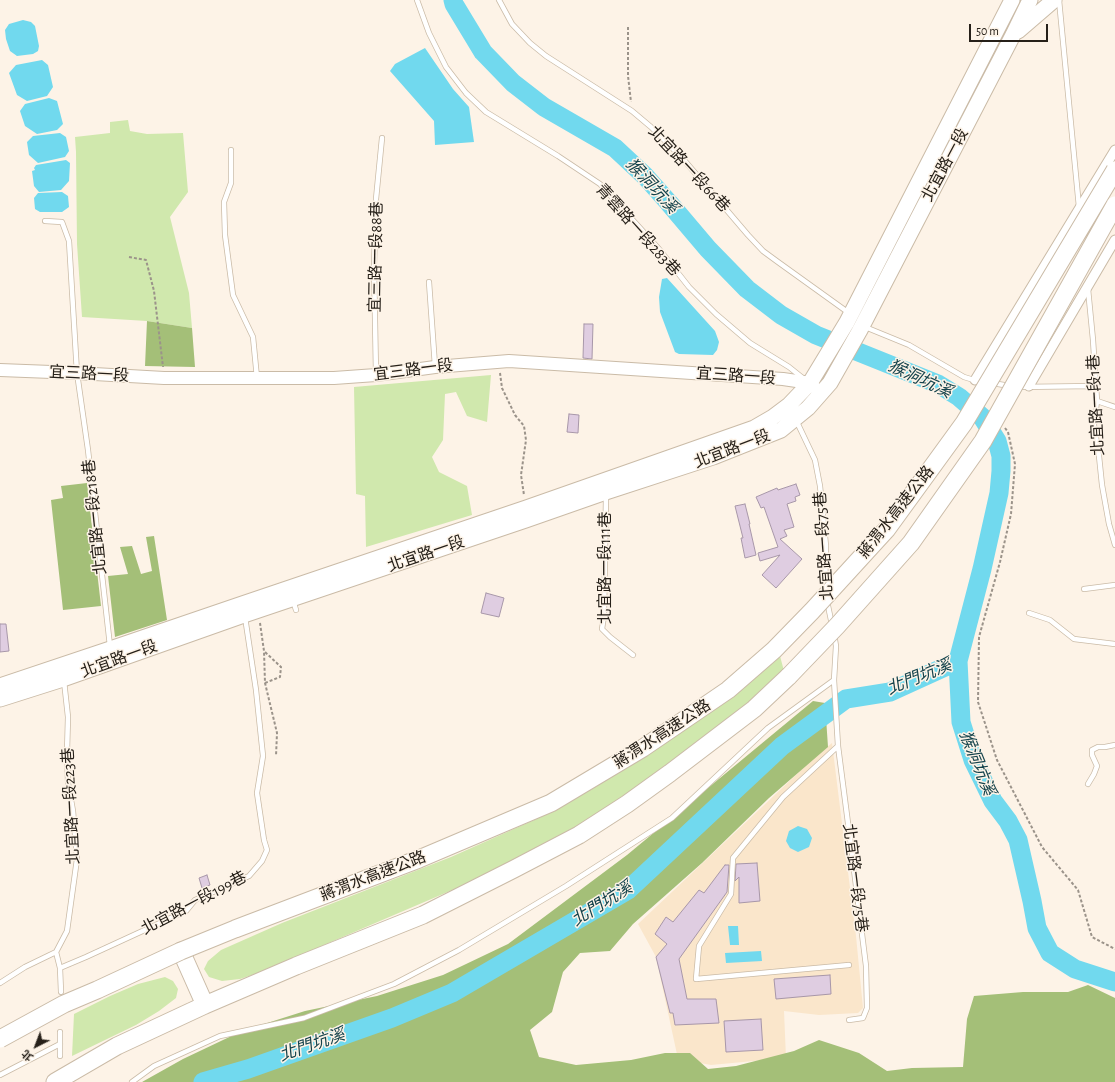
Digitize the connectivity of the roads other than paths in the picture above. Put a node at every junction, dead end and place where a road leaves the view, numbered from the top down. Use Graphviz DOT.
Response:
graph roads {
  1 [pos="417,0"];
  2 [pos="499,0"];
  3 [pos="1000,0"];
  4 [pos="1012,0"];
  5 [pos="1030,0"];
  6 [pos="1054,0"];
  7 [pos="1058,0"];
  8 [pos="999,24"];
  9 [pos="1013,35"];
  10 [pos="382,138"];
  11 [pos="231,150"];
  12 [pos="1115,150"];
  13 [pos="1115,170"];
  14 [pos="1110,207"];
  15 [pos="1079,209"];
  16 [pos="45,221"];
  17 [pos="1115,240"];
  18 [pos="429,282"];
  19 [pos="1088,287"];
  20 [pos="855,322"];
  21 [pos="435,367"];
  22 [pos="0,370"];
  23 [pos="77,373"];
  24 [pos="376,375"];
  25 [pos="256,378"];
  26 [pos="975,380"];
  27 [pos="810,383"];
  28 [pos="1029,386"];
  29 [pos="1096,386"];
  30 [pos="822,393"];
  31 [pos="1097,400"];
  32 [pos="789,405"];
  33 [pos="1115,407"];
  34 [pos="796,418"];
  35 [pos="606,492"];
  36 [pos="1115,545"];
  37 [pos="1115,585"];
  38 [pos="1084,589"];
  39 [pos="248,610"];
  40 [pos="1029,613"];
  41 [pos="1115,644"];
  42 [pos="634,655"];
  43 [pos="110,656"];
  44 [pos="61,672"];
  45 [pos="834,680"];
  46 [pos="0,686"];
  47 [pos="0,699"];
  48 [pos="1115,745"];
  49 [pos="838,746"];
  50 [pos="1088,784"];
  51 [pos="181,951"];
  52 [pos="56,952"];
  53 [pos="849,964"];
  54 [pos="60,968"];
  55 [pos="0,983"];
  56 [pos="61,992"];
  57 [pos="205,1005"];
  58 [pos="849,1020"];
  59 [pos="60,1032"];
  60 [pos="0,1038"];
  61 [pos="60,1044"];
  62 [pos="60,1056"];
  63 [pos="0,1075"];
  64 [pos="55,1082"];
  65 [pos="132,1082"];
  1 -- 27 [label="lane, 青雲路一段283巷"];
  2 -- 20 [label="lane, 北宜路一段66巷"];
  3 -- 8 [label="main road"];
  4 -- 8 [label="main road, 北宜路一段"];
  5 -- 9 [label="main road, 北宜路一段"];
  6 -- 9 [label="main road"];
  7 -- 15 [label="lane"];
  8 -- 20 [label="main road, 北宜路一段"];
  9 -- 20 [label="main road, 北宜路一段"];
  10 -- 24 [label="lane, 宜三路一段88巷"];
  11 -- 25 [label="lane"];
  12 -- 15 [label="street"];
  13 -- 51 [label="highway, 蔣渭水高速公路, bridge"];
  14 -- 15 [label="lane"];
  14 -- 57 [label="highway, 蔣渭水高速公路, bridge"];
  15 -- 26 [label="street"];
  16 -- 23 [label="lane, 北宜路一段218巷"];
  17 -- 19 [label="street"];
  18 -- 21 [label="lane"];
  19 -- 28 [label="street"];
  19 -- 29 [label="lane, 北宜路一段1巷"];
  20 -- 26 [label="lane, 北宜路一段66巷"];
  20 -- 27 [label="main road, 北宜路一段"];
  20 -- 30 [label="main road, 北宜路一段"];
  21 -- 24 [label="street, 宜三路一段"];
  21 -- 27 [label="street, 宜三路一段"];
  22 -- 23 [label="street, 宜三路一段"];
  23 -- 25 [label="street, 宜三路一段"];
  23 -- 43 [label="lane, 北宜路一段218巷"];
  24 -- 25 [label="street, 宜三路一段"];
  26 -- 28 [label="lane, 北宜路一段66巷"];
  27 -- 30 [label="street"];
  27 -- 32 [label="main road, 北宜路一段"];
  28 -- 29 [label="lane, 北宜路一段66巷"];
  29 -- 31 [label="lane, 北宜路一段1巷"];
  30 -- 34 [label="main road, 北宜路一段"];
  31 -- 33 [label="lane"];
  31 -- 36 [label="lane, 北宜路一段1巷"];
  32 -- 34 [label="lane, 北宜路一段75巷"];
  32 -- 39 [label="main road, 北宜路一段"];
  34 -- 35 [label="main road, 北宜路一段"];
  34 -- 45 [label="lane, 北宜路一段75巷"];
  35 -- 39 [label="main road, 北宜路一段"];
  35 -- 42 [label="lane, 北宜路一段111巷"];
  37 -- 38 [label="lane"];
  39 -- 43 [label="main road, 北宜路一段"];
  39 -- 54 [label="lane, 北宜路一段199巷"];
  40 -- 41 [label="lane"];
  43 -- 44 [label="main road, 北宜路一段"];
  44 -- 46 [label="main road, 北宜路一段"];
  44 -- 47 [label="main road, 北宜路一段"];
  44 -- 52 [label="lane, 北宜路一段223巷"];
  45 -- 49 [label="lane, 北宜路一段75巷"];
  45 -- 65 [label="lane"];
  48 -- 50 [label="lane"];
  49 -- 53 [label="lane"];
  49 -- 58 [label="lane, 北宜路一段75巷"];
  51 -- 57 [label="highway"];
  51 -- 60 [label="highway, 蔣渭水高速公路, bridge"];
  52 -- 54 [label="lane"];
  52 -- 55 [label="lane"];
  54 -- 56 [label="lane"];
  57 -- 64 [label="highway, 蔣渭水高速公路"];
  59 -- 61 [label="lane"];
  61 -- 62 [label="lane"];
  61 -- 63 [label="lane"];
}
